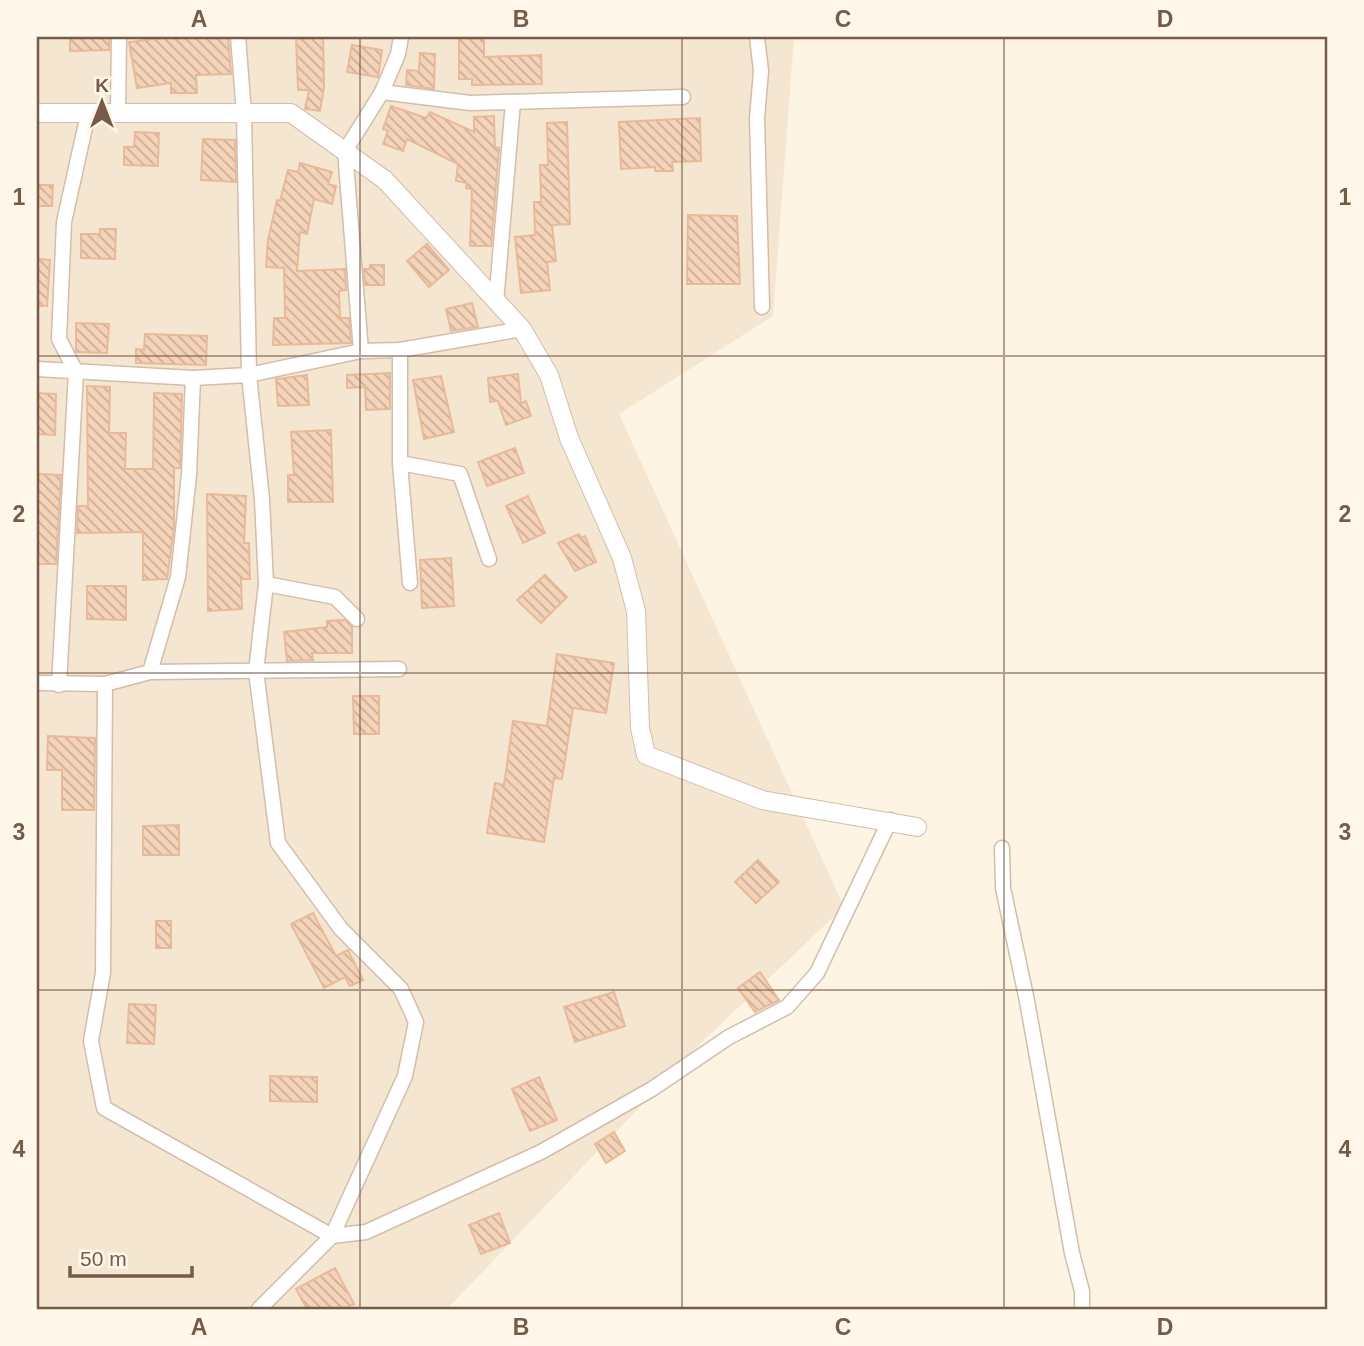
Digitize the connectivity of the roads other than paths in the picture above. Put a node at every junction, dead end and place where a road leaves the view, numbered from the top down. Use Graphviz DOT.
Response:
graph roads {
  1 [pos="119,37"];
  2 [pos="239,37"];
  3 [pos="401,37"];
  4 [pos="757,37"];
  5 [pos="382,92"];
  6 [pos="683,97"];
  7 [pos="513,102"];
  8 [pos="118,112"];
  9 [pos="37,113"];
  10 [pos="244,113"];
  11 [pos="88,114"];
  12 [pos="345,151"];
  13 [pos="496,303"];
  14 [pos="762,307"];
  15 [pos="522,329"];
  16 [pos="400,350"];
  17 [pos="361,351"];
  18 [pos="37,369"];
  19 [pos="76,372"];
  20 [pos="249,375"];
  21 [pos="193,377"];
  22 [pos="400,463"];
  23 [pos="489,559"];
  24 [pos="410,583"];
  25 [pos="265,584"];
  26 [pos="357,619"];
  27 [pos="399,669"];
  28 [pos="256,671"];
  29 [pos="150,672"];
  30 [pos="37,683"];
  31 [pos="105,684"];
  32 [pos="59,685"];
  33 [pos="890,820"];
  34 [pos="916,827"];
  35 [pos="1002,848"];
  36 [pos="332,1236"];
  37 [pos="259,1309"];
  38 [pos="1082,1309"];
  1 -- 8 [label="street"];
  2 -- 10 [label="street"];
  3 -- 5 [label="street"];
  4 -- 14 [label="street"];
  5 -- 7 [label="street"];
  5 -- 12 [label="street"];
  6 -- 7 [label="street"];
  7 -- 13 [label="street"];
  8 -- 10 [label="street"];
  8 -- 11 [label="street"];
  9 -- 11 [label="street"];
  10 -- 12 [label="street"];
  10 -- 20 [label="street"];
  11 -- 19 [label="street"];
  12 -- 13 [label="street"];
  12 -- 17 [label="street"];
  13 -- 15 [label="street"];
  15 -- 16 [label="street"];
  15 -- 33 [label="street"];
  16 -- 17 [label="street"];
  16 -- 22 [label="street"];
  17 -- 20 [label="street"];
  18 -- 19 [label="street"];
  19 -- 21 [label="street"];
  19 -- 32 [label="street"];
  20 -- 21 [label="street"];
  20 -- 25 [label="street"];
  21 -- 29 [label="street"];
  22 -- 23 [label="street"];
  22 -- 24 [label="street"];
  25 -- 26 [label="street"];
  25 -- 28 [label="street"];
  27 -- 28 [label="street"];
  28 -- 29 [label="street"];
  28 -- 36 [label="street"];
  29 -- 31 [label="street"];
  30 -- 32 [label="street"];
  31 -- 32 [label="street"];
  31 -- 36 [label="street"];
  33 -- 34 [label="street"];
  33 -- 36 [label="street"];
  35 -- 38 [label="street"];
  36 -- 37 [label="street"];
}
